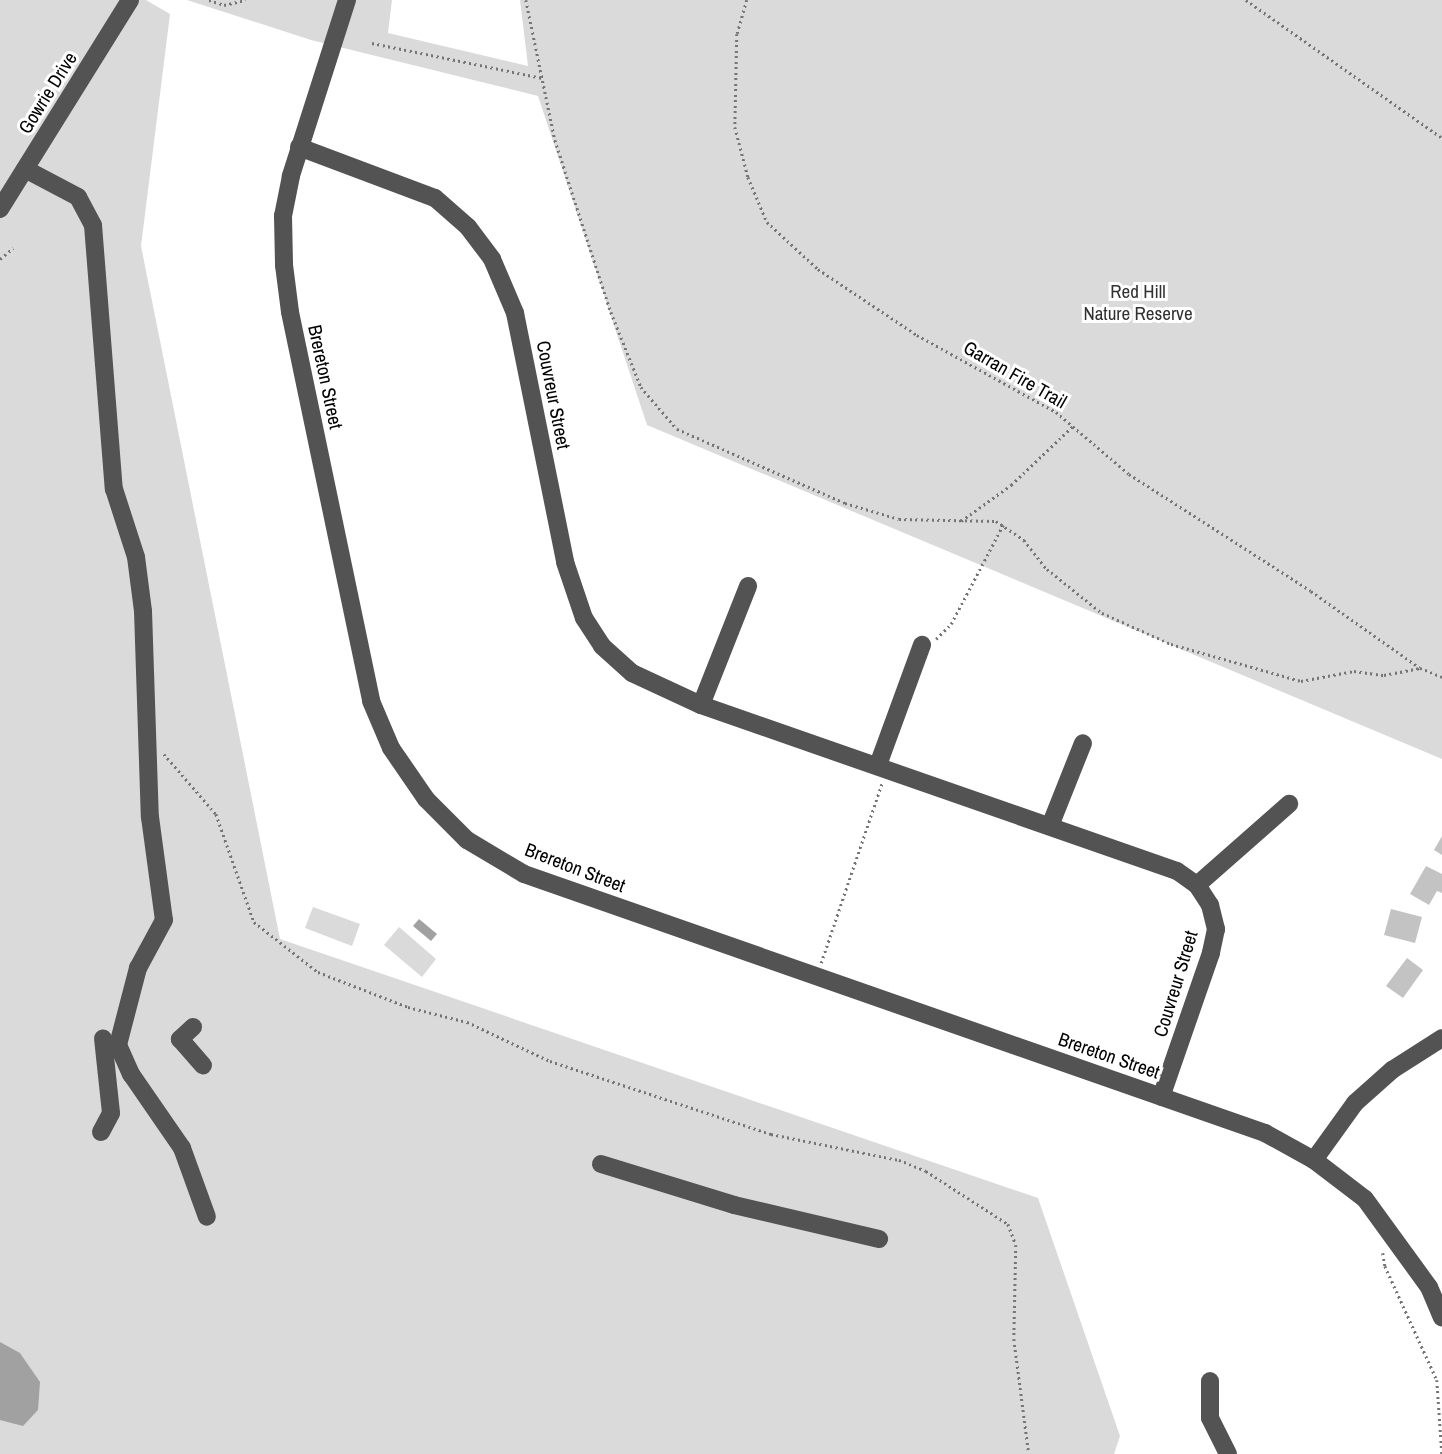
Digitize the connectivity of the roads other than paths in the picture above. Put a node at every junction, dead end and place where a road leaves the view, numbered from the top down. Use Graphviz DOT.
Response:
graph roads {
  1 [pos="130,0"];
  2 [pos="347,0"];
  3 [pos="299,147"];
  4 [pos="25,169"];
  5 [pos="0,209"];
  6 [pos="748,586"];
  7 [pos="922,645"];
  8 [pos="701,705"];
  9 [pos="1083,743"];
  10 [pos="882,767"];
  11 [pos="1289,804"];
  12 [pos="1050,826"];
  13 [pos="1197,885"];
  14 [pos="193,1027"];
  15 [pos="103,1038"];
  16 [pos="1442,1038"];
  17 [pos="203,1065"];
  18 [pos="1161,1097"];
  19 [pos="102,1132"];
  20 [pos="1314,1160"];
  21 [pos="601,1164"];
  22 [pos="207,1217"];
  23 [pos="879,1239"];
  24 [pos="1442,1317"];
  25 [pos="1210,1381"];
  26 [pos="1228,1454"];
  1 -- 4 [label="street, Gowrie Drive"];
  2 -- 3 [label="street, Brereton Street"];
  3 -- 8 [label="street, Couvreur Street"];
  3 -- 18 [label="street, Brereton Street"];
  4 -- 5 [label="street, Gowrie Drive"];
  4 -- 22 [label="street"];
  6 -- 8 [label="street"];
  7 -- 10 [label="street"];
  8 -- 10 [label="street, Couvreur Street"];
  9 -- 12 [label="street"];
  10 -- 12 [label="street, Couvreur Street"];
  11 -- 13 [label="street"];
  12 -- 13 [label="street, Couvreur Street"];
  13 -- 18 [label="street, Couvreur Street"];
  14 -- 17 [label="street"];
  15 -- 19 [label="street"];
  16 -- 20 [label="street"];
  18 -- 20 [label="street, Brereton Street"];
  20 -- 24 [label="street, Brereton Street"];
  21 -- 23 [label="street"];
  25 -- 26 [label="street"];
}
